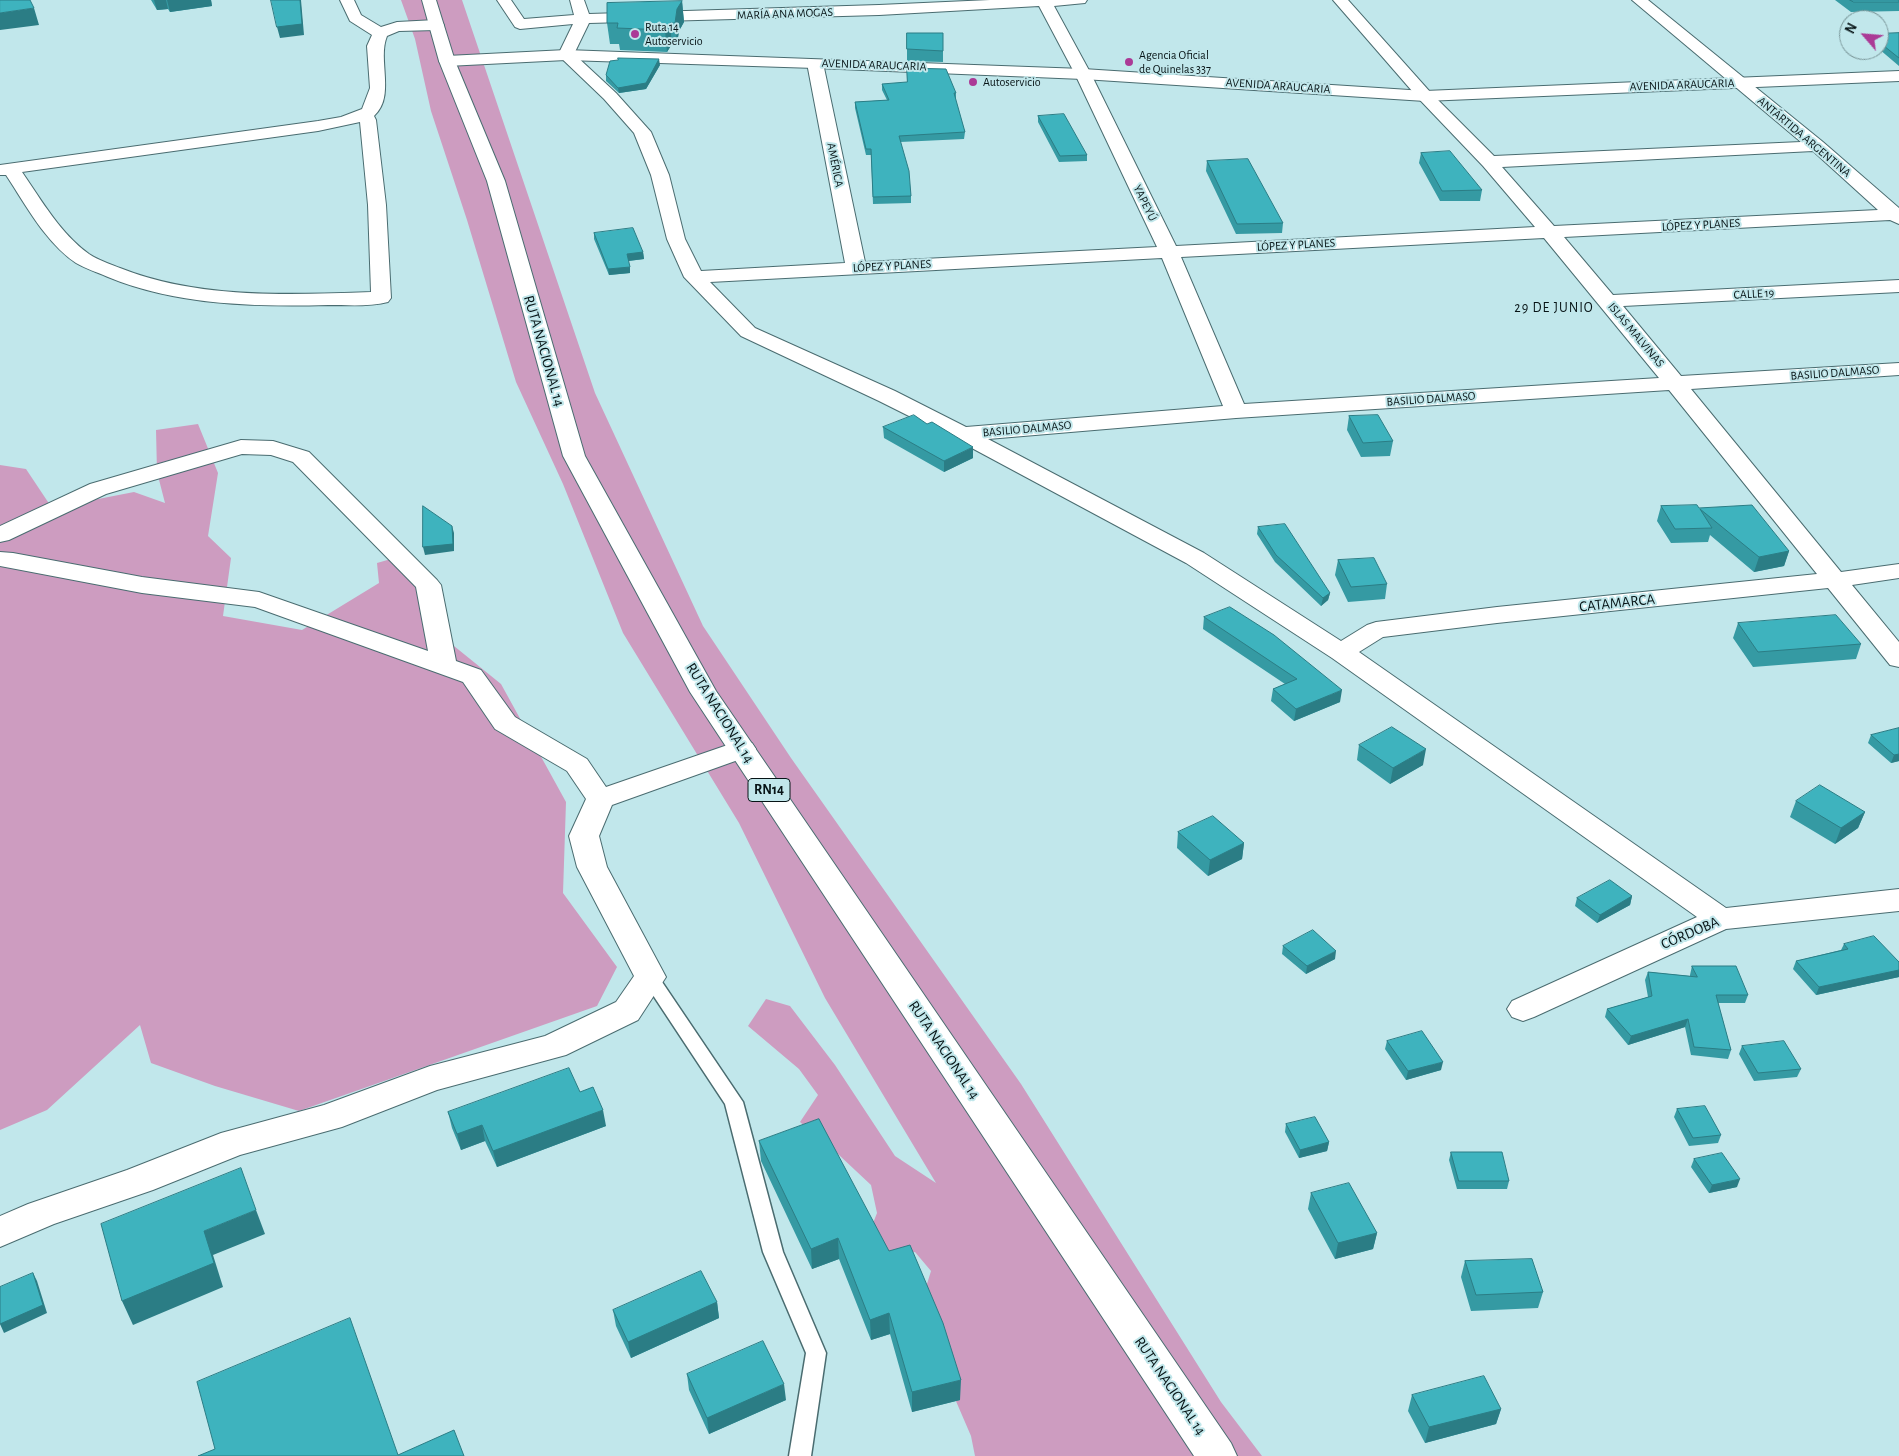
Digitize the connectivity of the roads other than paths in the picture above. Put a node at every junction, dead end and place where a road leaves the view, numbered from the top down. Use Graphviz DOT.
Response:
graph roads {
  1 [pos="347,0"];
  2 [pos="429,0"];
  3 [pos="504,0"];
  4 [pos="577,0"];
  5 [pos="744,0"];
  6 [pos="1080,0"];
  7 [pos="1340,0"];
  8 [pos="1639,0"];
  9 [pos="1044,1"];
  10 [pos="745,15"];
  11 [pos="583,19"];
  12 [pos="436,25"];
  13 [pos="380,33"];
  14 [pos="566,55"];
  15 [pos="447,61"];
  16 [pos="815,62"];
  17 [pos="1083,74"];
  18 [pos="1899,76"];
  19 [pos="1738,83"];
  20 [pos="1425,96"];
  21 [pos="361,116"];
  22 [pos="1817,146"];
  23 [pos="1489,162"];
  24 [pos="5,169"];
  25 [pos="1898,215"];
  26 [pos="1550,233"];
  27 [pos="1169,251"];
  28 [pos="856,268"];
  29 [pos="694,277"];
  30 [pos="1899,286"];
  31 [pos="1608,301"];
  32 [pos="1899,369"];
  33 [pos="1677,383"];
  34 [pos="1236,411"];
  35 [pos="963,434"];
  36 [pos="0,535"];
  37 [pos="0,559"];
  38 [pos="1899,571"];
  39 [pos="1836,580"];
  40 [pos="1293,621"];
  41 [pos="1376,630"];
  42 [pos="1341,652"];
  43 [pos="1899,659"];
  44 [pos="444,667"];
  45 [pos="742,749"];
  46 [pos="600,800"];
  47 [pos="1899,900"];
  48 [pos="1721,918"];
  49 [pos="650,977"];
  50 [pos="1523,1008"];
  51 [pos="0,1232"];
  52 [pos="800,1456"];
  53 [pos="1217,1456"];
  1 -- 13 [label="main road"];
  2 -- 12 [label="main road, RUTA NACIONAL 14 / RN14"];
  3 -- 11 [label="main road, MARÍA ANA MOGAS"];
  4 -- 11 [label="main road"];
  5 -- 10 [label="main road"];
  6 -- 9 [label="main road, MARÍA ANA MOGAS"];
  7 -- 20 [label="main road, ISLAS MALVINAS"];
  8 -- 19 [label="main road, ANTÁRTIDA ARGENTINA"];
  9 -- 10 [label="main road, MARÍA ANA MOGAS"];
  9 -- 17 [label="main road, YAPEYÚ"];
  10 -- 11 [label="main road, MARÍA ANA MOGAS"];
  11 -- 14 [label="main road"];
  12 -- 13 [label="main road"];
  12 -- 15 [label="main road, RUTA NACIONAL 14 / RN14"];
  13 -- 21 [label="main road"];
  14 -- 15 [label="main road, AVENIDA ARAUCARIA"];
  14 -- 16 [label="main road, AVENIDA ARAUCARIA"];
  14 -- 29 [label="main road"];
  15 -- 45 [label="main road, RUTA NACIONAL 14 / RN14"];
  16 -- 17 [label="main road, AVENIDA ARAUCARIA"];
  16 -- 28 [label="main road, AMÉRICA"];
  17 -- 20 [label="main road, AVENIDA ARAUCARIA"];
  17 -- 27 [label="main road, YAPEYÚ"];
  18 -- 19 [label="main road, AVENIDA ARAUCARIA"];
  19 -- 20 [label="main road, AVENIDA ARAUCARIA"];
  19 -- 22 [label="main road, ANTÁRTIDA ARGENTINA"];
  20 -- 23 [label="main road, ISLAS MALVINAS"];
  21 -- 24 [label="main road"];
  21 -- 24 [label="main road"];
  22 -- 23 [label="main road"];
  22 -- 25 [label="main road, ANTÁRTIDA ARGENTINA"];
  23 -- 26 [label="main road, ISLAS MALVINAS"];
  25 -- 26 [label="main road, LÓPEZ Y PLANES"];
  26 -- 27 [label="main road, LÓPEZ Y PLANES"];
  26 -- 31 [label="main road, ISLAS MALVINAS"];
  27 -- 28 [label="main road, LÓPEZ Y PLANES"];
  27 -- 34 [label="main road, YAPEYÚ"];
  28 -- 29 [label="main road, LÓPEZ Y PLANES"];
  29 -- 35 [label="main road"];
  30 -- 31 [label="main road, CALLE 19"];
  31 -- 33 [label="main road, ISLAS MALVINAS"];
  32 -- 33 [label="main road, BASILIO DALMASO"];
  33 -- 34 [label="main road, BASILIO DALMASO"];
  33 -- 39 [label="main road, ISLAS MALVINAS"];
  34 -- 35 [label="main road, BASILIO DALMASO"];
  35 -- 40 [label="main road"];
  36 -- 44 [label="main road"];
  37 -- 44 [label="main road"];
  38 -- 39 [label="main road, CATAMARCA"];
  39 -- 41 [label="main road, CATAMARCA"];
  39 -- 43 [label="main road, ISLAS MALVINAS"];
  40 -- 41 [label="main road"];
  40 -- 42 [label="main road"];
  41 -- 42 [label="main road, CATAMARCA"];
  42 -- 48 [label="main road"];
  44 -- 46 [label="main road"];
  45 -- 46 [label="main road"];
  45 -- 53 [label="main road, RUTA NACIONAL 14 / RN14"];
  46 -- 49 [label="main road"];
  47 -- 48 [label="main road, CÓRDOBA"];
  48 -- 50 [label="main road, CÓRDOBA"];
  49 -- 51 [label="main road"];
  49 -- 52 [label="lane"];
}
